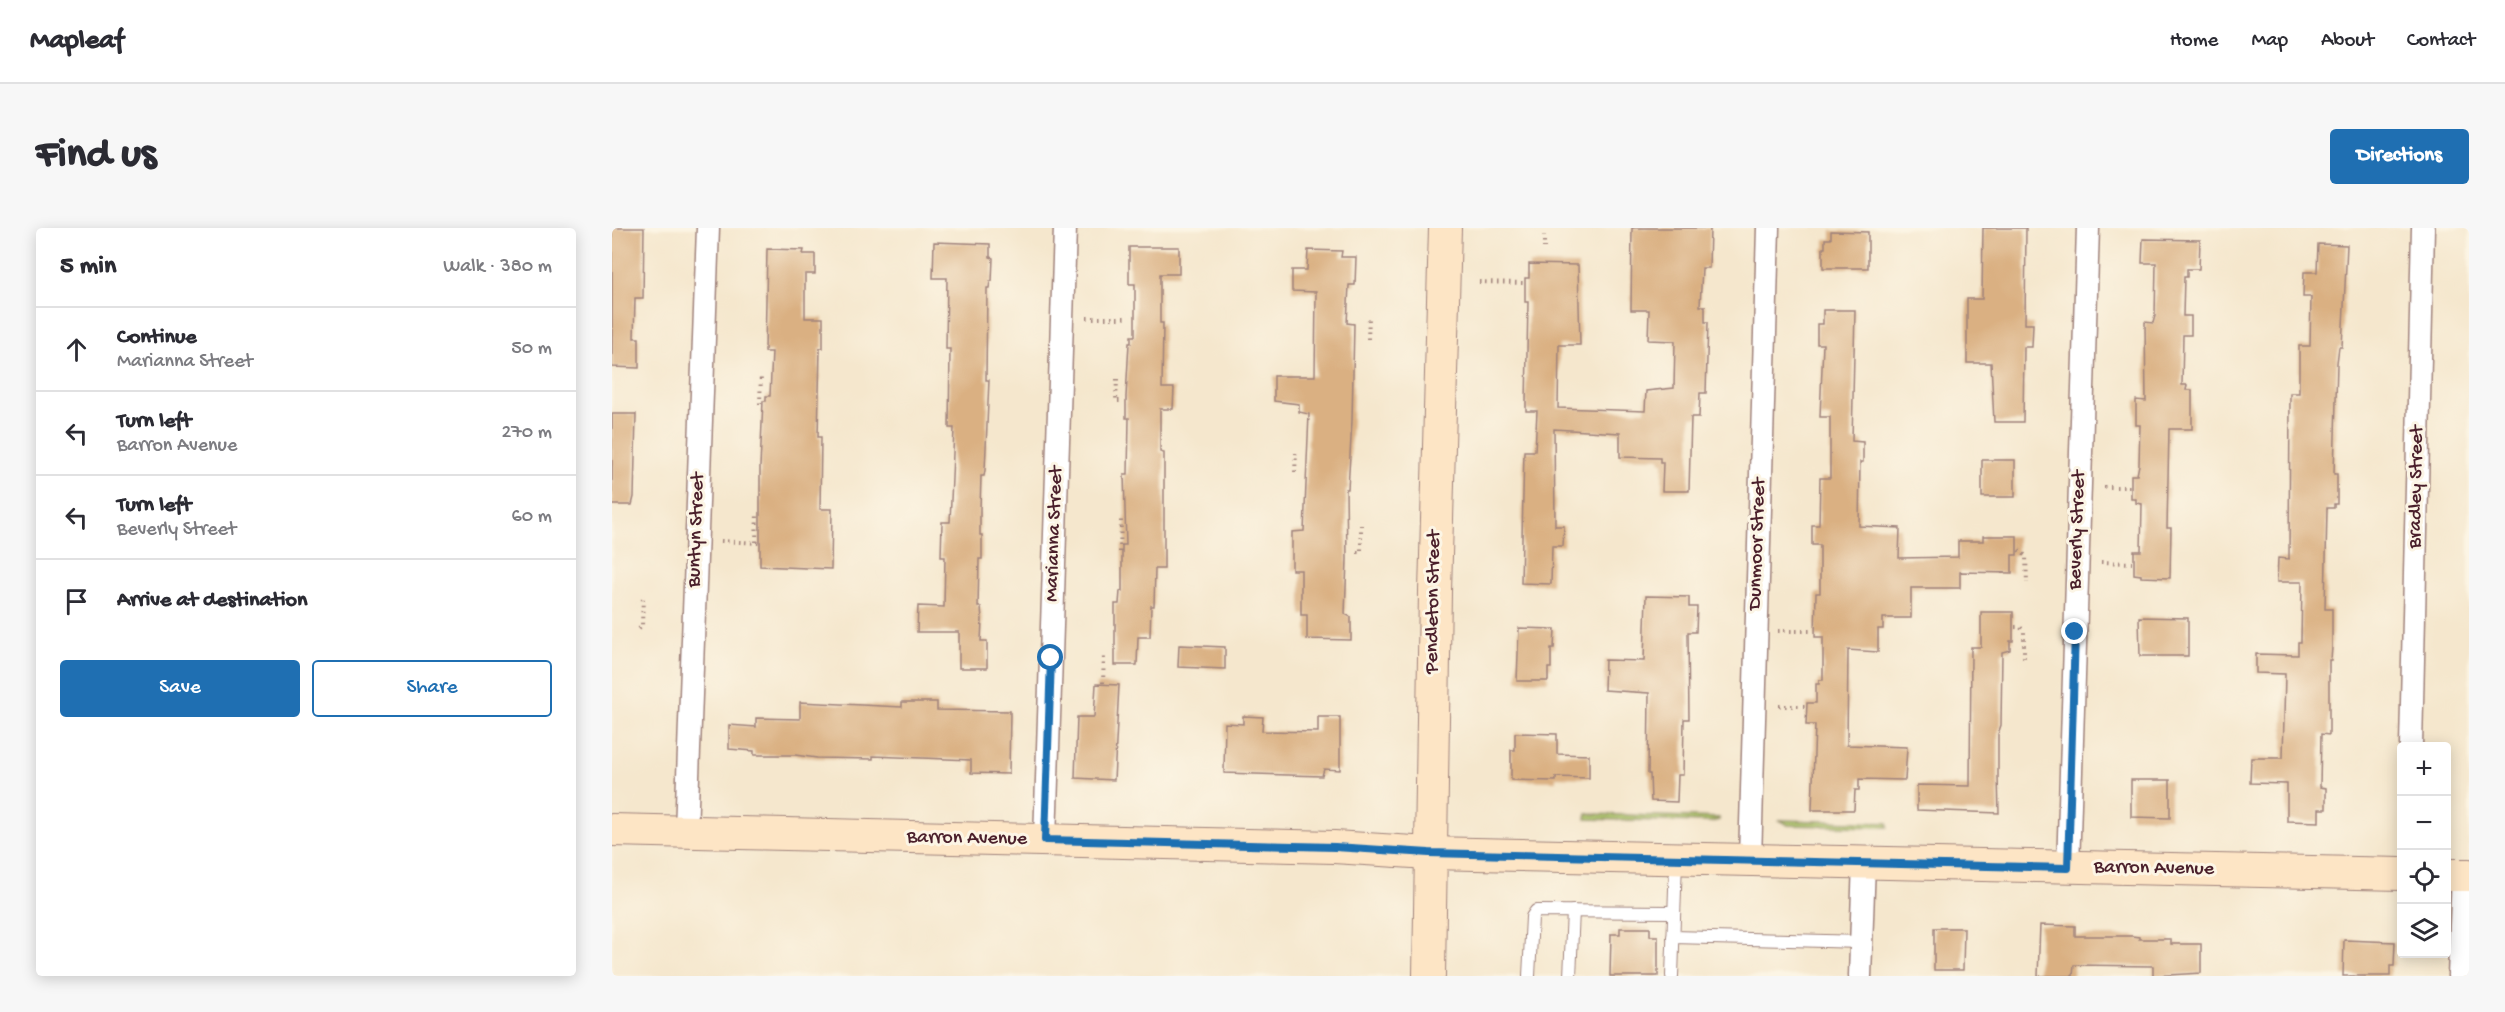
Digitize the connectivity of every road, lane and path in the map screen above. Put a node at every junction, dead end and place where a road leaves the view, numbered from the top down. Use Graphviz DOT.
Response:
graph roads {
  1 [pos="708,228"];
  2 [pos="1065,228"];
  3 [pos="1445,228"];
  4 [pos="1768,228"];
  5 [pos="2088,228"];
  6 [pos="2423,228"];
  7 [pos="1544,235"];
  8 [pos="1544,248"];
  9 [pos="1479,282"];
  10 [pos="1524,283"];
  11 [pos="1087,318"];
  12 [pos="1129,318"];
  13 [pos="1369,318"];
  14 [pos="1368,339"];
  15 [pos="760,374"];
  16 [pos="1117,379"];
  17 [pos="1123,401"];
  18 [pos="760,404"];
  19 [pos="1296,453"];
  20 [pos="1295,472"];
  21 [pos="2103,487"];
  22 [pos="2130,487"];
  23 [pos="757,513"];
  24 [pos="1121,520"];
  25 [pos="1360,525"];
  26 [pos="721,541"];
  27 [pos="2019,550"];
  28 [pos="1120,552"];
  29 [pos="1357,552"];
  30 [pos="2101,562"];
  31 [pos="2132,563"];
  32 [pos="2027,583"];
  33 [pos="643,595"];
  34 [pos="2015,627"];
  35 [pos="639,628"];
  36 [pos="1778,631"];
  37 [pos="1813,632"];
  38 [pos="1104,655"];
  39 [pos="2024,659"];
  40 [pos="1103,683"];
  41 [pos="1776,706"];
  42 [pos="1805,706"];
  43 [pos="2411,742"];
  44 [pos="612,830"];
  45 [pos="687,832"];
  46 [pos="1045,840"];
  47 [pos="1429,853"];
  48 [pos="1676,859"];
  49 [pos="1750,860"];
  50 [pos="1864,862"];
  51 [pos="2068,868"];
  52 [pos="2397,874"];
  53 [pos="2459,875"];
  54 [pos="1573,911"];
  55 [pos="1674,912"];
  56 [pos="1673,937"];
  57 [pos="1861,942"];
  58 [pos="1429,976"];
  59 [pos="1529,976"];
  60 [pos="1570,976"];
  61 [pos="1672,976"];
  62 [pos="1860,976"];
  63 [pos="2459,976"];
  1 -- 45 [label="street, Buntyn Street"];
  2 -- 46 [label="street, Marianna Street"];
  3 -- 47 [label="main road, Pendleton Street"];
  4 -- 49 [label="street, Dunmoor Street"];
  5 -- 51 [label="street, Beverly Street"];
  6 -- 43 [label="street, Bradley Street"];
  7 -- 8 [label="path"];
  9 -- 10 [label="path"];
  11 -- 12 [label="path"];
  13 -- 14 [label="path"];
  15 -- 18 [label="path"];
  16 -- 17 [label="path"];
  19 -- 20 [label="path"];
  21 -- 22 [label="path"];
  23 -- 26 [label="path"];
  24 -- 28 [label="path"];
  25 -- 29 [label="path"];
  27 -- 32 [label="path"];
  30 -- 31 [label="path"];
  33 -- 35 [label="path"];
  34 -- 39 [label="path"];
  36 -- 37 [label="path"];
  38 -- 40 [label="path"];
  41 -- 42 [label="path"];
  44 -- 45 [label="main road, Barron Avenue"];
  45 -- 46 [label="main road, Barron Avenue"];
  46 -- 47 [label="main road, Barron Avenue"];
  47 -- 48 [label="main road, Barron Avenue"];
  47 -- 58 [label="main road, Pendleton Street"];
  48 -- 49 [label="main road, Barron Avenue"];
  48 -- 55 [label="lane"];
  49 -- 50 [label="main road, Barron Avenue"];
  50 -- 51 [label="main road, Barron Avenue"];
  50 -- 57 [label="street"];
  51 -- 52 [label="main road, Barron Avenue"];
  53 -- 63 [label="street"];
  54 -- 55 [label="lane"];
  54 -- 59 [label="lane"];
  54 -- 60 [label="lane"];
  55 -- 56 [label="lane"];
  56 -- 57 [label="lane"];
  56 -- 61 [label="lane"];
  57 -- 62 [label="street"];
}
